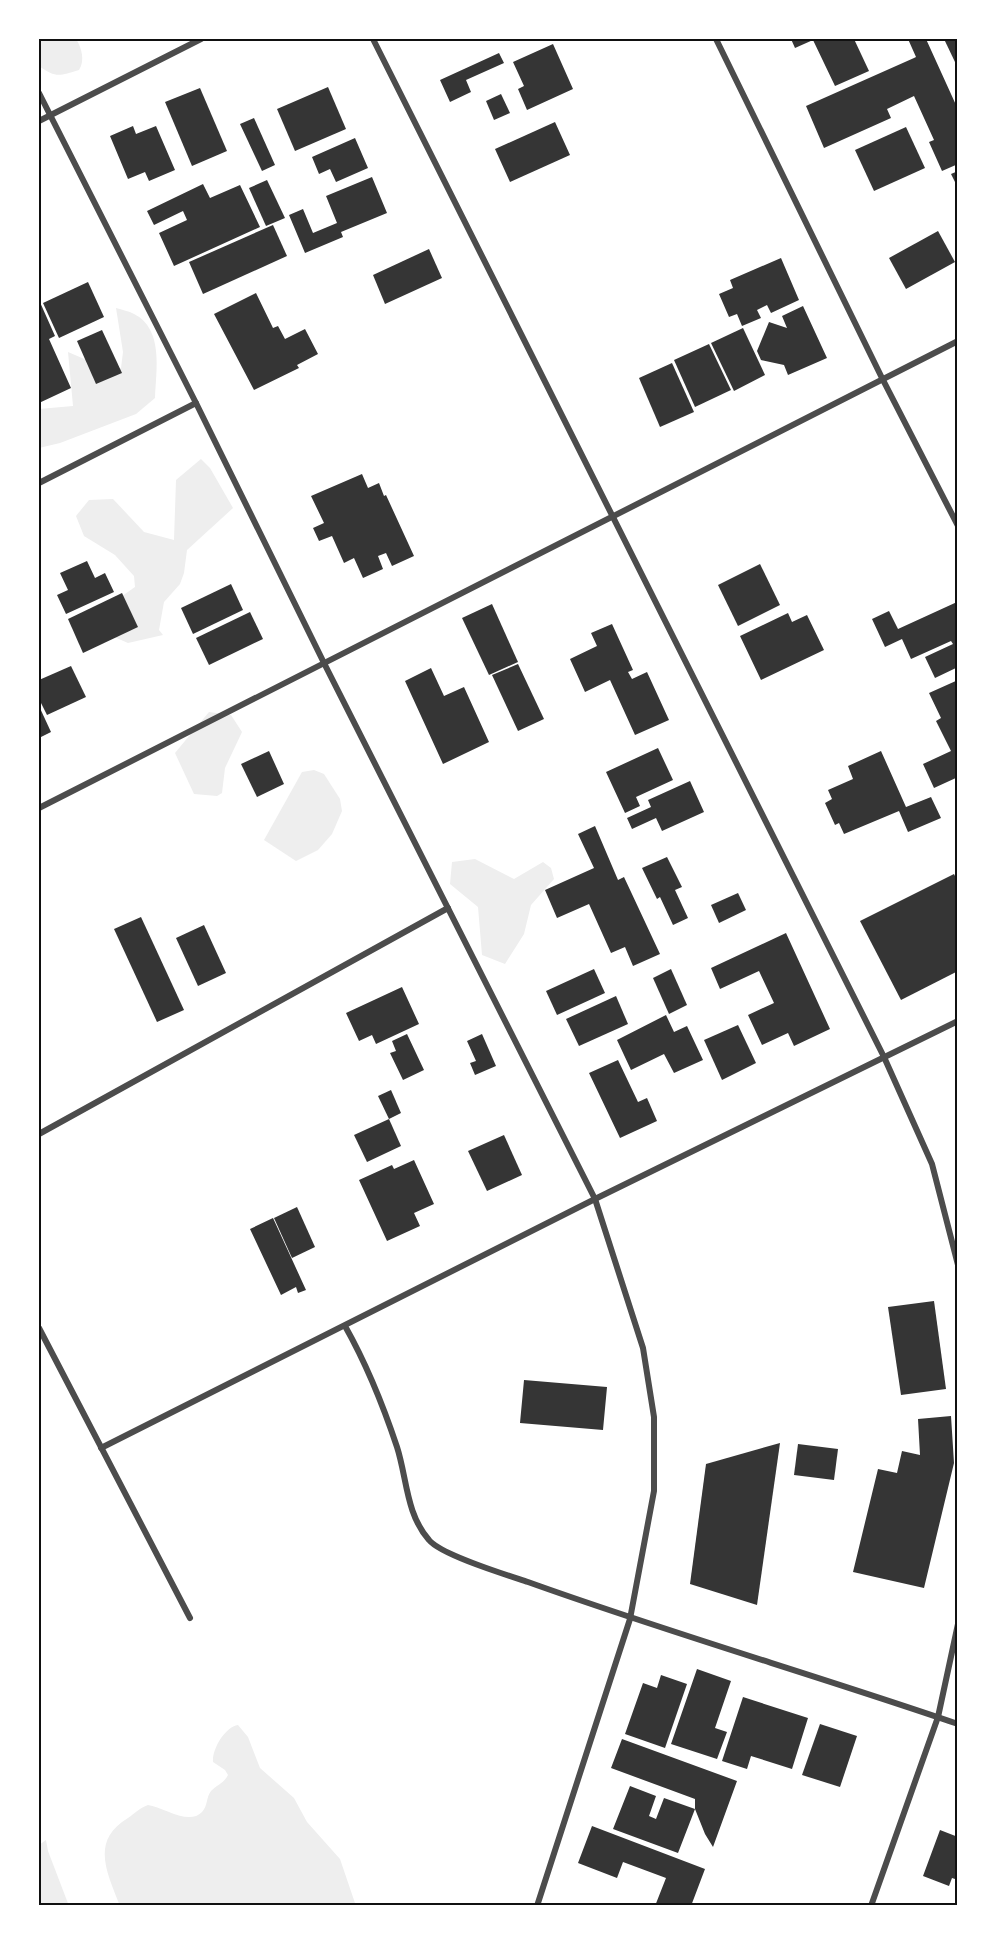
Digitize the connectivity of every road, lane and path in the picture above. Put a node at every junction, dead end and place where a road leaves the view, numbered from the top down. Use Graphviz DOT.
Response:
graph roads {
  1 [pos="201,39"];
  2 [pos="373,39"];
  3 [pos="716,39"];
  4 [pos="39,93"];
  5 [pos="51,115"];
  6 [pos="39,121"];
  7 [pos="958,341"];
  8 [pos="882,378"];
  9 [pos="196,403"];
  10 [pos="39,483"];
  11 [pos="612,516"];
  12 [pos="958,526"];
  13 [pos="324,663"];
  14 [pos="39,808"];
  15 [pos="447,908"];
  16 [pos="958,1021"];
  17 [pos="884,1057"];
  18 [pos="39,1134"];
  19 [pos="595,1199"];
  20 [pos="958,1265"];
  21 [pos="345,1326"];
  22 [pos="39,1328"];
  23 [pos="101,1448"];
  24 [pos="190,1618"];
  25 [pos="630,1619"];
  26 [pos="958,1624"];
  27 [pos="938,1717"];
  28 [pos="958,1724"];
  29 [pos="537,1906"];
  30 [pos="871,1906"];
  1 -- 5 [label="street"];
  2 -- 11 [label="street"];
  3 -- 8 [label="street"];
  4 -- 5 [label="street"];
  5 -- 6 [label="street"];
  5 -- 9 [label="street"];
  7 -- 8 [label="street"];
  8 -- 11 [label="street"];
  8 -- 12 [label="street"];
  9 -- 10 [label="street"];
  9 -- 13 [label="street"];
  11 -- 13 [label="street"];
  11 -- 17 [label="street"];
  13 -- 14 [label="street"];
  13 -- 15 [label="street"];
  15 -- 18 [label="street"];
  15 -- 19 [label="street"];
  16 -- 17 [label="street"];
  17 -- 19 [label="street"];
  17 -- 20 [label="street"];
  19 -- 21 [label="street"];
  19 -- 25 [label="street"];
  21 -- 23 [label="street"];
  21 -- 25 [label="street"];
  22 -- 23 [label="street"];
  23 -- 24 [label="street"];
  25 -- 27 [label="street"];
  25 -- 29 [label="street"];
  26 -- 27 [label="street"];
  27 -- 28 [label="street"];
  27 -- 30 [label="street"];
}
